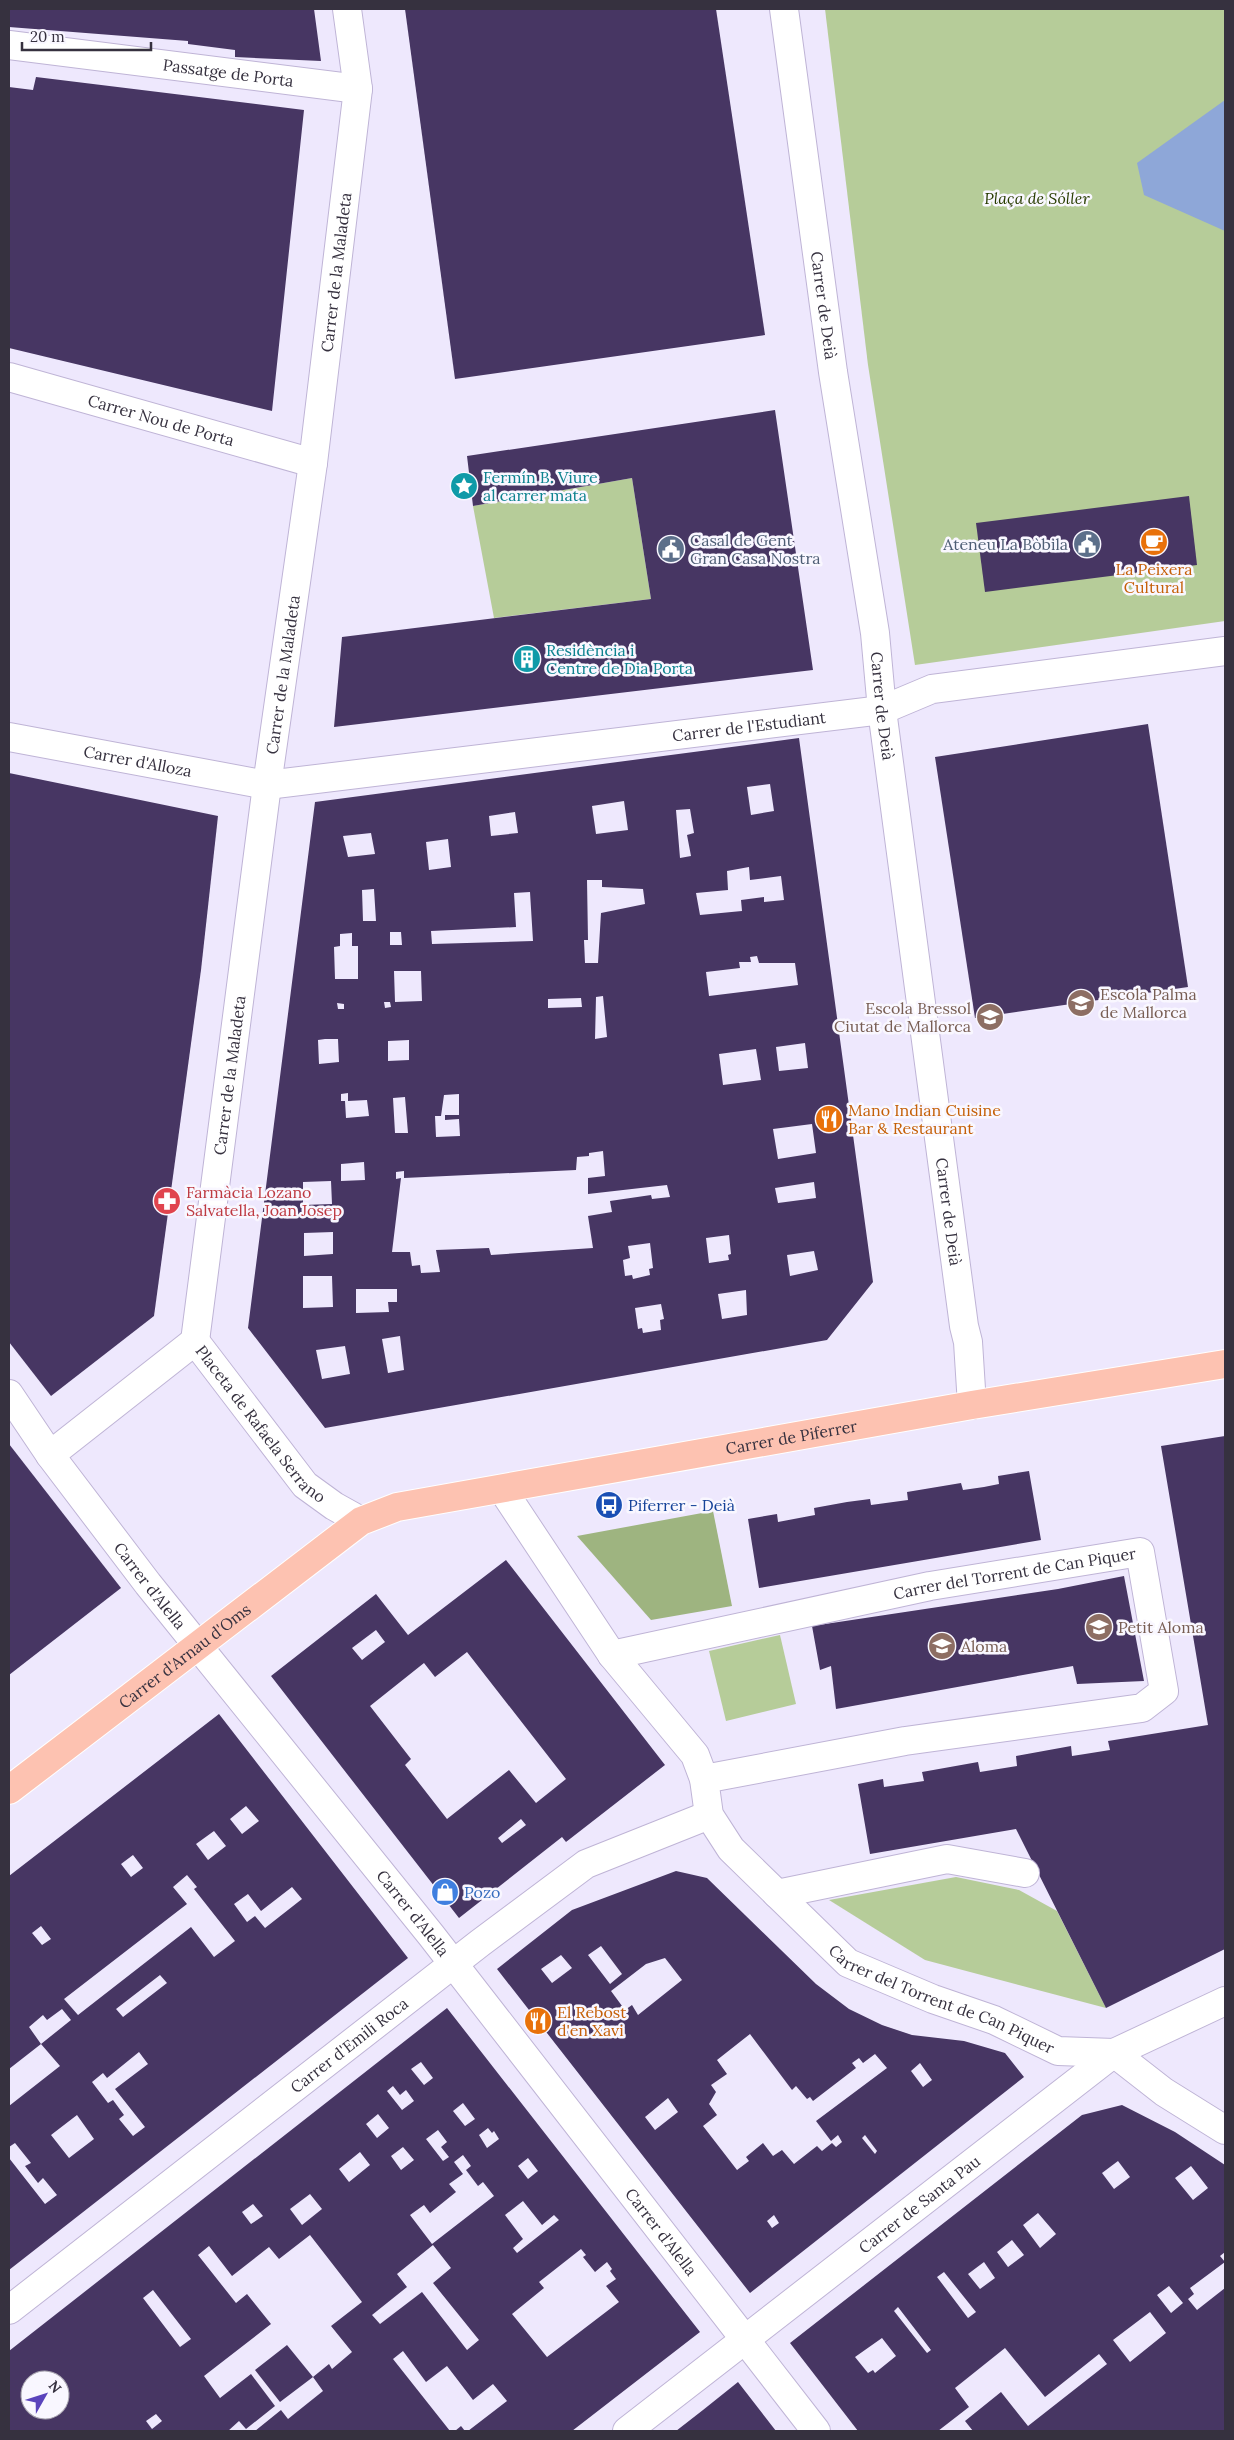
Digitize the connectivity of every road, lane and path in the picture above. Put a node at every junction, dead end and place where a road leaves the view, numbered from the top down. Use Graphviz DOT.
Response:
graph roads {
  1 [pos="347,9"];
  2 [pos="784,9"];
  3 [pos="9,45"];
  4 [pos="358,89"];
  5 [pos="9,377"];
  6 [pos="313,463"];
  7 [pos="1225,651"];
  8 [pos="882,710"];
  9 [pos="9,737"];
  10 [pos="267,785"];
  11 [pos="195,1341"];
  12 [pos="1225,1364"];
  13 [pos="9,1394"];
  14 [pos="972,1404"];
  15 [pos="50,1456"];
  16 [pos="502,1490"];
  17 [pos="361,1521"];
  18 [pos="197,1646"];
  19 [pos="612,1655"];
  20 [pos="704,1779"];
  21 [pos="9,1790"];
  22 [pos="709,1814"];
  23 [pos="1024,1873"];
  24 [pos="777,1894"];
  25 [pos="454,1964"];
  26 [pos="1225,2001"];
  27 [pos="1114,2053"];
  28 [pos="1225,2130"];
  29 [pos="9,2310"];
  30 [pos="746,2339"];
  31 [pos="627,2431"];
  32 [pos="816,2431"];
  1 -- 4 [label="street, Carrer de la Maladeta"];
  2 -- 8 [label="street, Carrer de Deià"];
  3 -- 4 [label="street, Passatge de Porta"];
  4 -- 6 [label="street, Carrer de la Maladeta"];
  5 -- 6 [label="street, Carrer Nou de Porta"];
  6 -- 10 [label="street, Carrer de la Maladeta"];
  7 -- 8 [label="street, Carrer de l'Estudiant"];
  8 -- 10 [label="street, Carrer de l'Estudiant"];
  8 -- 14 [label="street, Carrer de Deià"];
  9 -- 10 [label="street, Carrer d'Alloza"];
  10 -- 11 [label="street, Carrer de la Maladeta"];
  11 -- 15 [label="street, Placeta de Rafaela Serrano"];
  11 -- 17 [label="street, Placeta de Rafaela Serrano"];
  12 -- 14 [label="main road, Carrer de Piferrer"];
  13 -- 15 [label="street, Carrer d'Alella"];
  14 -- 16 [label="main road, Carrer de Piferrer"];
  15 -- 18 [label="street, Carrer d'Alella"];
  16 -- 17 [label="main road, Carrer de Piferrer"];
  16 -- 19 [label="street, Carrer del Torrent de Can Piquer"];
  17 -- 18 [label="main road, Carrer d'Arnau d'Oms"];
  18 -- 21 [label="main road, Carrer d'Arnau d'Oms"];
  18 -- 25 [label="street, Carrer d'Alella"];
  19 -- 20 [label="street, Carrer del Torrent de Can Piquer"];
  19 -- 20 [label="street, Carrer del Torrent de Can Piquer"];
  20 -- 22 [label="street, Carrer del Torrent de Can Piquer"];
  22 -- 24 [label="street, Carrer del Torrent de Can Piquer"];
  22 -- 25 [label="street, Carrer d'Emili Roca"];
  23 -- 24 [label="street"];
  24 -- 27 [label="street, Carrer del Torrent de Can Piquer"];
  25 -- 29 [label="street, Carrer d'Emili Roca"];
  25 -- 30 [label="street, Carrer d'Alella"];
  26 -- 27 [label="street, Carrer de Santa Pau"];
  27 -- 28 [label="street"];
  27 -- 30 [label="street, Carrer de Santa Pau"];
  30 -- 31 [label="street, Carrer de Santa Pau"];
  30 -- 32 [label="street, Carrer d'Alella"];
}
